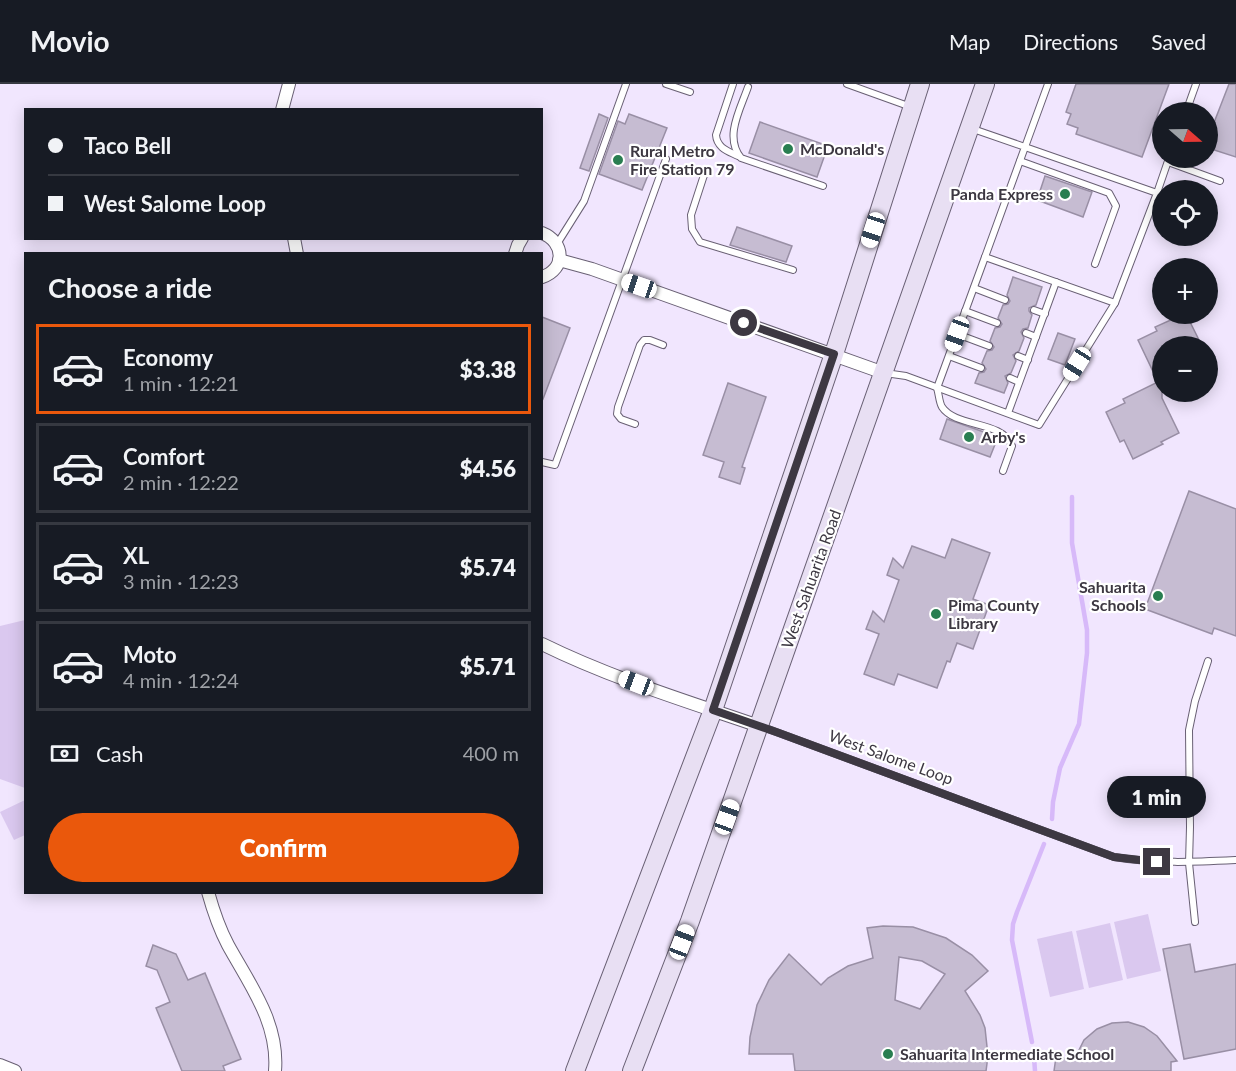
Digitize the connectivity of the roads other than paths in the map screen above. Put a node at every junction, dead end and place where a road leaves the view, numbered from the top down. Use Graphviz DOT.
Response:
graph roads {
  1 [pos="289,84"];
  2 [pos="626,84"];
  3 [pos="666,84"];
  4 [pos="734,84"];
  5 [pos="847,84"];
  6 [pos="871,84"];
  7 [pos="920,84"];
  8 [pos="985,84"];
  9 [pos="1048,84"];
  10 [pos="1196,84"];
  11 [pos="748,87"];
  12 [pos="690,92"];
  13 [pos="868,92"];
  14 [pos="1190,102"];
  15 [pos="912,107"];
  16 [pos="283,108"];
  17 [pos="969,128"];
  18 [pos="1025,147"];
  19 [pos="741,158"];
  20 [pos="666,159"];
  21 [pos="1020,161"];
  22 [pos="1188,168"];
  23 [pos="705,172"];
  24 [pos="1220,181"];
  25 [pos="823,186"];
  26 [pos="1152,191"];
  27 [pos="1152,206"];
  28 [pos="543,234"];
  29 [pos="556,244"];
  30 [pos="985,257"];
  31 [pos="559,260"];
  32 [pos="1095,264"];
  33 [pos="793,270"];
  34 [pos="543,277"];
  35 [pos="621,280"];
  36 [pos="1056,282"];
  37 [pos="974,288"];
  38 [pos="1005,300"];
  39 [pos="1115,303"];
  40 [pos="1034,310"];
  41 [pos="965,311"];
  42 [pos="1045,314"];
  43 [pos="997,322"];
  44 [pos="1026,333"];
  45 [pos="957,334"];
  46 [pos="1036,337"];
  47 [pos="663,345"];
  48 [pos="989,346"];
  49 [pos="834,354"];
  50 [pos="949,356"];
  51 [pos="1017,356"];
  52 [pos="1028,360"];
  53 [pos="981,368"];
  54 [pos="884,373"];
  55 [pos="1010,378"];
  56 [pos="1019,382"];
  57 [pos="937,388"];
  58 [pos="1008,413"];
  59 [pos="636,424"];
  60 [pos="543,462"];
  61 [pos="1003,471"];
  62 [pos="543,644"];
  63 [pos="1209,661"];
  64 [pos="713,710"];
  65 [pos="759,726"];
  66 [pos="1236,860"];
  67 [pos="1189,863"];
  68 [pos="209,894"];
  69 [pos="1195,922"];
  70 [pos="0,1065"];
  71 [pos="15,1071"];
  72 [pos="275,1071"];
  73 [pos="575,1071"];
  74 [pos="632,1071"];
  1 -- 16 [label="street"];
  2 -- 29 [label="lane"];
  3 -- 12 [label="lane"];
  4 -- 19 [label="lane"];
  5 -- 13 [label="lane"];
  6 -- 13 [label="lane"];
  7 -- 15 [label="main road"];
  8 -- 17 [label="main road, West Sahuarita Road"];
  9 -- 18 [label="lane"];
  10 -- 14 [label="lane"];
  11 -- 19 [label="lane"];
  13 -- 15 [label="lane"];
  15 -- 49 [label="main road"];
  17 -- 18 [label="lane"];
  17 -- 54 [label="main road, West Sahuarita Road"];
  18 -- 21 [label="lane"];
  18 -- 26 [label="lane"];
  19 -- 25 [label="lane"];
  20 -- 35 [label="lane"];
  21 -- 30 [label="lane"];
  21 -- 32 [label="lane"];
  22 -- 24 [label="lane"];
  23 -- 33 [label="lane"];
  27 -- 39 [label="lane"];
  28 -- 29 [label="street"];
  29 -- 31 [label="street"];
  30 -- 36 [label="lane"];
  30 -- 37 [label="lane"];
  31 -- 34 [label="street"];
  31 -- 35 [label="street"];
  35 -- 49 [label="street"];
  35 -- 60 [label="lane"];
  36 -- 39 [label="lane"];
  36 -- 42 [label="lane"];
  37 -- 38 [label="lane"];
  37 -- 41 [label="lane"];
  39 -- 58 [label="lane"];
  40 -- 42 [label="lane"];
  41 -- 43 [label="lane"];
  41 -- 45 [label="lane"];
  42 -- 46 [label="lane"];
  44 -- 46 [label="lane"];
  45 -- 48 [label="lane"];
  45 -- 50 [label="lane"];
  46 -- 52 [label="lane"];
  47 -- 59 [label="lane"];
  49 -- 54 [label="street"];
  49 -- 64 [label="main road"];
  50 -- 53 [label="lane"];
  50 -- 57 [label="lane"];
  51 -- 52 [label="lane"];
  52 -- 56 [label="lane"];
  54 -- 57 [label="lane"];
  54 -- 65 [label="main road, West Sahuarita Road"];
  55 -- 56 [label="lane"];
  56 -- 58 [label="lane"];
  57 -- 58 [label="lane"];
  57 -- 61 [label="lane"];
  62 -- 64 [label="street, West Salome Loop"];
  63 -- 67 [label="lane"];
  64 -- 65 [label="street, West Salome Loop"];
  64 -- 73 [label="main road"];
  65 -- 67 [label="lane, West Salome Loop"];
  65 -- 74 [label="main road, West Sahuarita Road"];
  66 -- 67 [label="lane, West Salome Loop"];
  67 -- 69 [label="lane"];
  68 -- 72 [label="street"];
  70 -- 71 [label="street"];
}
